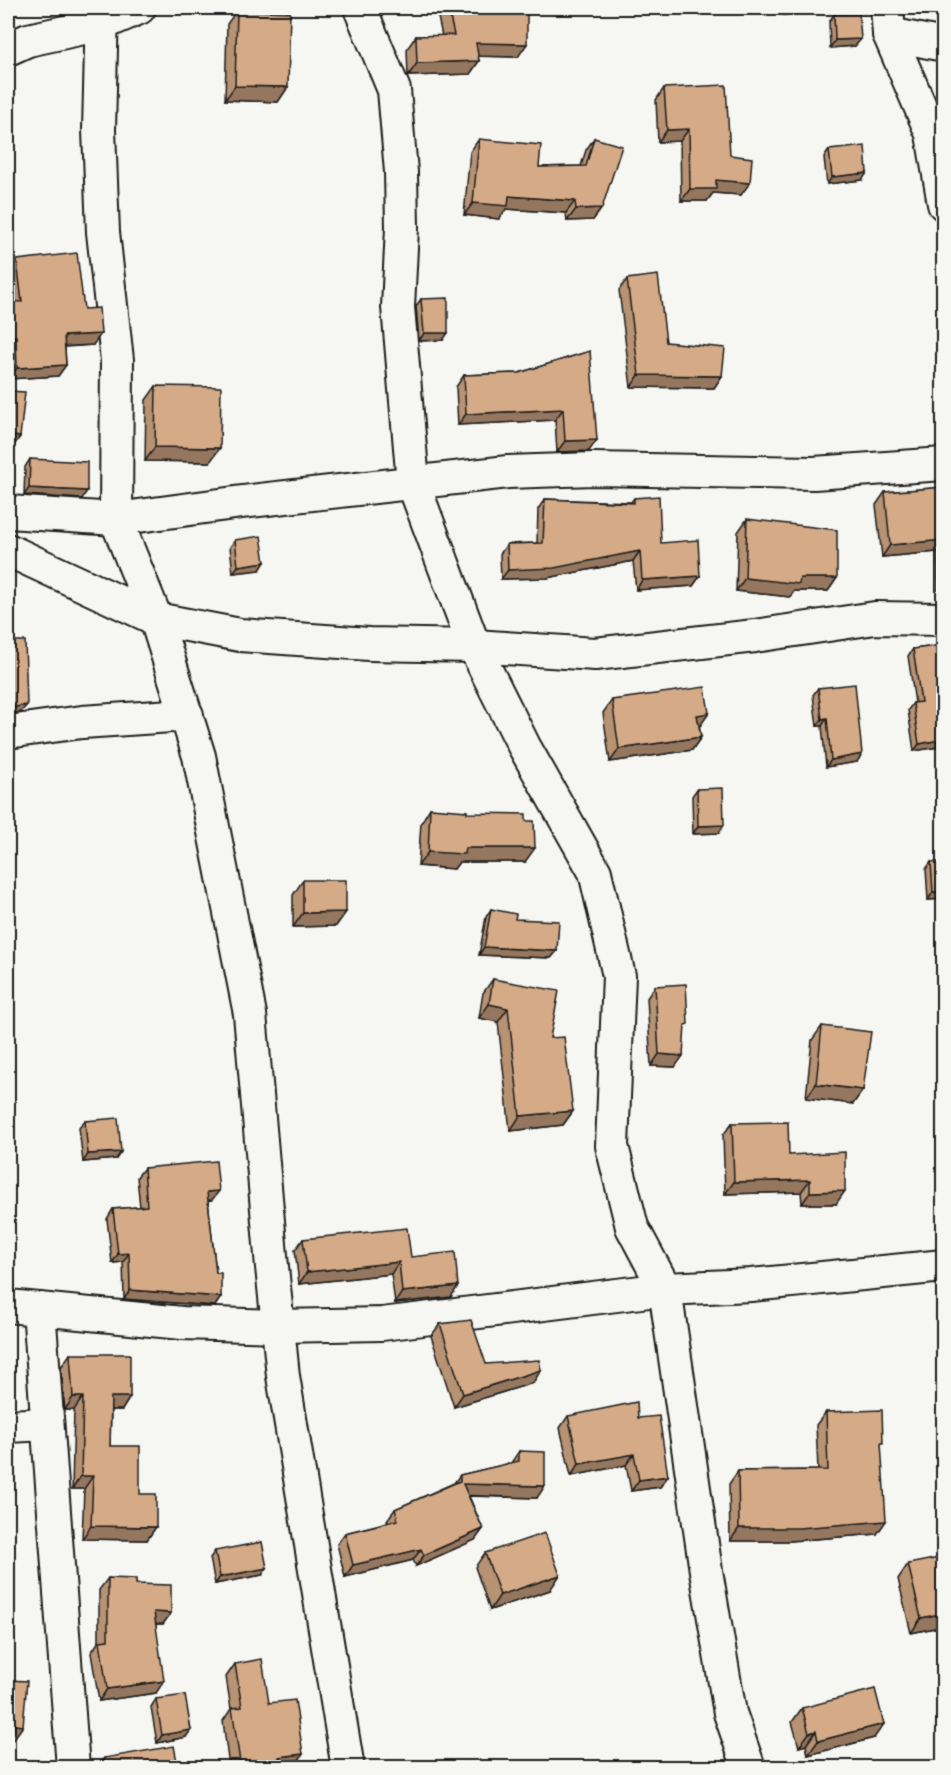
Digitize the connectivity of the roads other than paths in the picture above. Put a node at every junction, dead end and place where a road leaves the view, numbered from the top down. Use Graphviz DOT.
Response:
graph roads {
  1 [pos="139,8"];
  2 [pos="360,8"];
  3 [pos="102,16"];
  4 [pos="888,21"];
  5 [pos="944,45"];
  6 [pos="8,49"];
  7 [pos="944,204"];
  8 [pos="944,464"];
  9 [pos="413,483"];
  10 [pos="8,512"];
  11 [pos="117,519"];
  12 [pos="8,550"];
  13 [pos="156,619"];
  14 [pos="944,619"];
  15 [pos="474,645"];
  16 [pos="187,716"];
  17 [pos="8,732"];
  18 [pos="944,1266"];
  19 [pos="665,1289"];
  20 [pos="8,1306"];
  21 [pos="39,1309"];
  22 [pos="278,1326"];
  23 [pos="46,1424"];
  24 [pos="8,1426"];
  25 [pos="73,1767"];
  26 [pos="348,1767"];
  27 [pos="749,1767"];
  1 -- 3 [label="street"];
  2 -- 9 [label="street"];
  3 -- 6 [label="street"];
  3 -- 11 [label="street"];
  4 -- 5 [label="street"];
  4 -- 7 [label="street"];
  8 -- 9 [label="street"];
  9 -- 11 [label="street"];
  9 -- 15 [label="street"];
  10 -- 11 [label="street"];
  11 -- 13 [label="street"];
  12 -- 13 [label="street"];
  13 -- 15 [label="street"];
  13 -- 16 [label="street"];
  14 -- 15 [label="street"];
  15 -- 19 [label="street"];
  16 -- 17 [label="street"];
  16 -- 22 [label="street"];
  18 -- 19 [label="street"];
  19 -- 22 [label="street"];
  19 -- 27 [label="street"];
  20 -- 21 [label="street"];
  21 -- 22 [label="street"];
  21 -- 23 [label="street"];
  22 -- 26 [label="street"];
  23 -- 24 [label="street"];
  23 -- 25 [label="street"];
}
